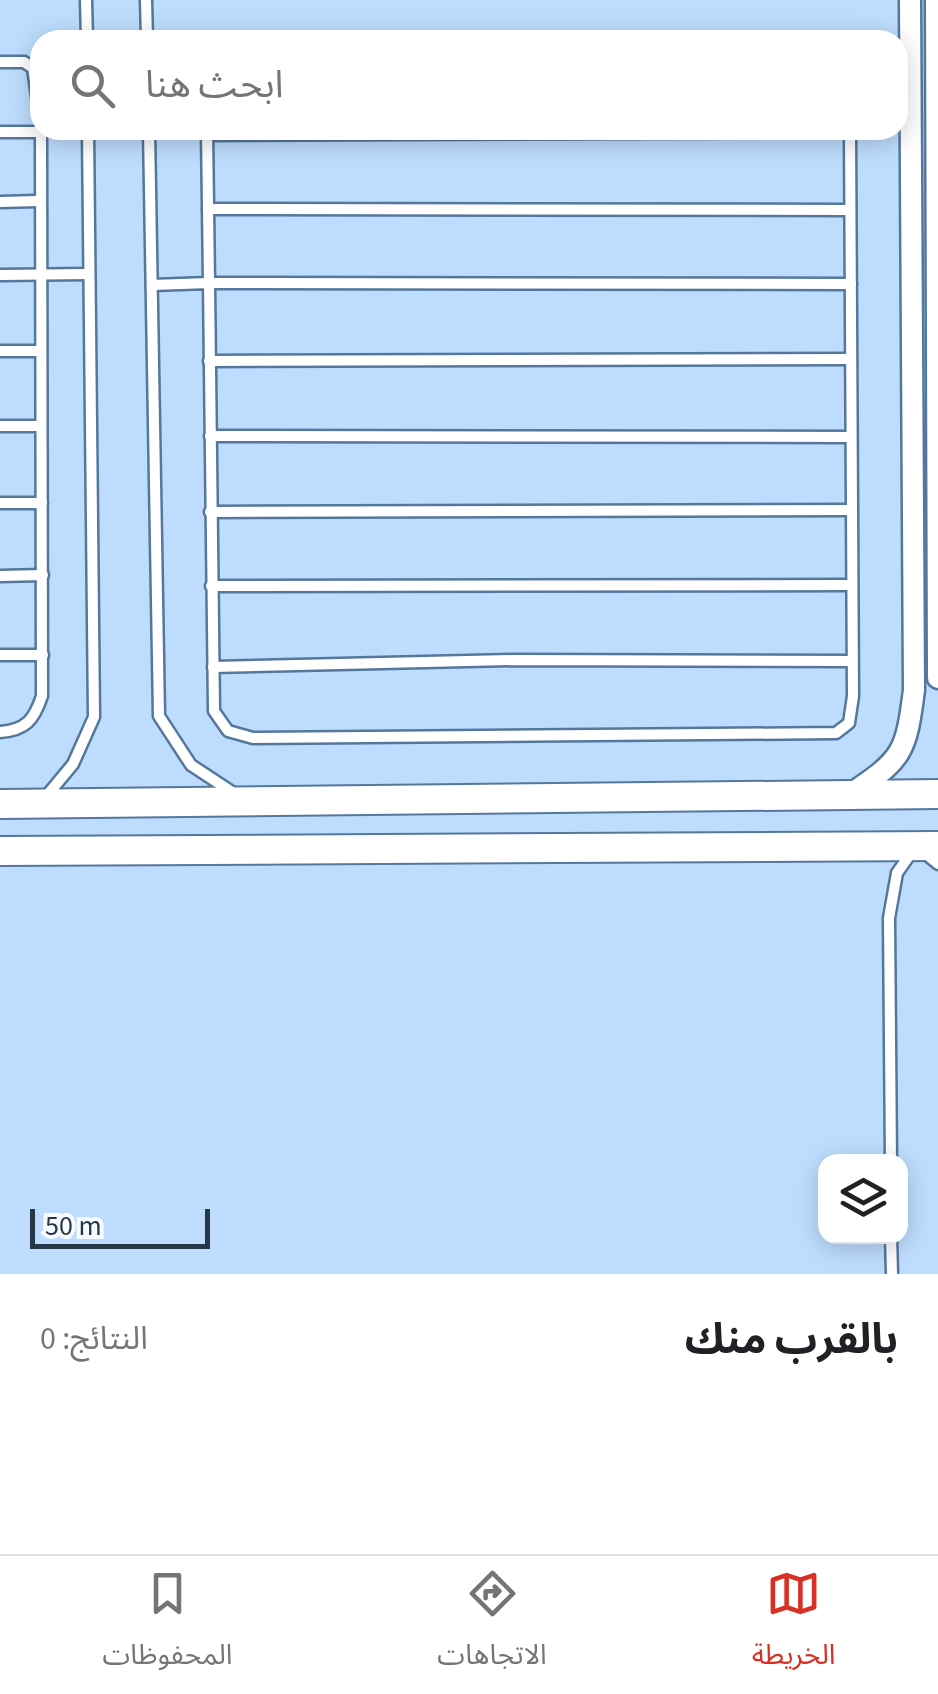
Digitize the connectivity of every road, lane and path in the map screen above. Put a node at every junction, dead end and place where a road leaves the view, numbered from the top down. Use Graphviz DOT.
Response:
graph roads {
  1 [pos="86,0"];
  2 [pos="146,0"];
  3 [pos="910,0"];
  4 [pos="936,0"];
  5 [pos="87,30"];
  6 [pos="147,30"];
  7 [pos="0,62"];
  8 [pos="30,66"];
  9 [pos="30,131"];
  10 [pos="0,132"];
  11 [pos="41,140"];
  12 [pos="88,140"];
  13 [pos="149,140"];
  14 [pos="207,140"];
  15 [pos="850,140"];
  16 [pos="0,202"];
  17 [pos="38,202"];
  18 [pos="208,208"];
  19 [pos="850,210"];
  20 [pos="38,274"];
  21 [pos="89,274"];
  22 [pos="0,275"];
  23 [pos="208,283"];
  24 [pos="851,284"];
  25 [pos="152,286"];
  26 [pos="0,351"];
  27 [pos="40,351"];
  28 [pos="851,360"];
  29 [pos="209,361"];
  30 [pos="0,426"];
  31 [pos="41,426"];
  32 [pos="210,436"];
  33 [pos="851,437"];
  34 [pos="0,502"];
  35 [pos="42,502"];
  36 [pos="851,510"];
  37 [pos="210,512"];
  38 [pos="0,576"];
  39 [pos="42,576"];
  40 [pos="849,584"];
  41 [pos="211,586"];
  42 [pos="0,656"];
  43 [pos="43,656"];
  44 [pos="852,661"];
  45 [pos="213,667"];
  46 [pos="938,678"];
  47 [pos="0,732"];
  48 [pos="938,794"];
  49 [pos="849,796"];
  50 [pos="0,804"];
  51 [pos="39,804"];
  52 [pos="282,804"];
  53 [pos="927,846"];
  54 [pos="0,850"];
  55 [pos="938,864"];
  56 [pos="891,1154"];
  57 [pos="892,1244"];
  58 [pos="892,1274"];
  1 -- 5 [label="lane"];
  2 -- 6 [label="lane"];
  3 -- 49 [label="street"];
  4 -- 46 [label="street"];
  7 -- 8 [label="lane"];
  9 -- 10 [label="lane"];
  11 -- 17 [label="lane"];
  12 -- 21 [label="lane"];
  13 -- 25 [label="lane"];
  14 -- 18 [label="lane"];
  15 -- 19 [label="lane"];
  16 -- 17 [label="lane"];
  17 -- 20 [label="lane"];
  18 -- 19 [label="lane"];
  18 -- 23 [label="lane"];
  19 -- 24 [label="lane"];
  20 -- 21 [label="lane"];
  20 -- 22 [label="lane"];
  20 -- 27 [label="lane"];
  21 -- 51 [label="lane"];
  23 -- 24 [label="lane"];
  23 -- 25 [label="lane"];
  23 -- 29 [label="lane"];
  24 -- 28 [label="lane"];
  25 -- 52 [label="lane"];
  26 -- 27 [label="lane"];
  27 -- 31 [label="lane"];
  28 -- 29 [label="lane"];
  28 -- 33 [label="lane"];
  29 -- 32 [label="lane"];
  30 -- 31 [label="lane"];
  31 -- 35 [label="lane"];
  32 -- 33 [label="lane"];
  32 -- 37 [label="lane"];
  33 -- 36 [label="lane"];
  34 -- 35 [label="lane"];
  35 -- 39 [label="lane"];
  36 -- 37 [label="lane"];
  36 -- 40 [label="lane"];
  37 -- 41 [label="lane"];
  38 -- 39 [label="lane"];
  39 -- 43 [label="lane"];
  40 -- 41 [label="lane"];
  40 -- 44 [label="lane"];
  41 -- 45 [label="lane"];
  42 -- 43 [label="lane"];
  43 -- 47 [label="lane"];
  44 -- 45 [label="lane"];
  44 -- 45 [label="lane"];
  48 -- 49 [label="main road"];
  49 -- 52 [label="main road"];
  50 -- 51 [label="main road"];
  51 -- 52 [label="main road"];
  53 -- 54 [label="main road"];
  53 -- 55 [label="lane"];
  53 -- 56 [label="lane"];
  57 -- 58 [label="lane"];
}
